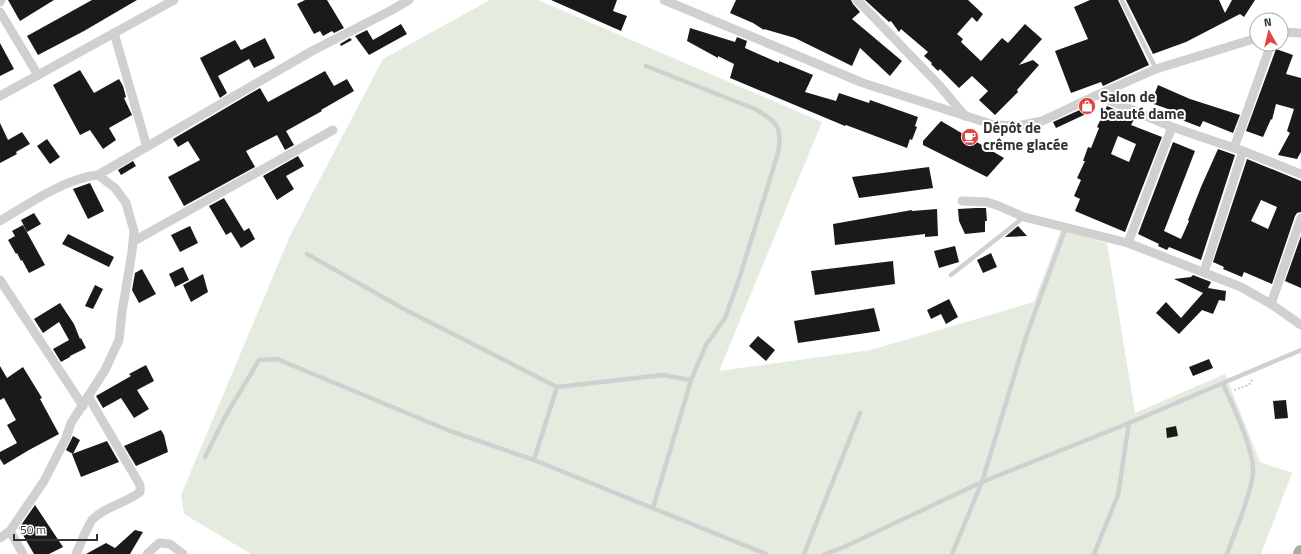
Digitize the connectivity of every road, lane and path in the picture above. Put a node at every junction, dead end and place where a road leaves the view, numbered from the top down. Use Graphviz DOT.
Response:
graph roads {
  1 [pos="174,0"];
  2 [pos="409,0"];
  3 [pos="666,0"];
  4 [pos="860,1"];
  5 [pos="1122,1"];
  6 [pos="0,12"];
  7 [pos="114,33"];
  8 [pos="1289,33"];
  9 [pos="1301,34"];
  10 [pos="1249,40"];
  11 [pos="1268,52"];
  12 [pos="646,66"];
  13 [pos="1156,69"];
  14 [pos="38,74"];
  15 [pos="1097,95"];
  16 [pos="0,96"];
  17 [pos="965,116"];
  18 [pos="1172,127"];
  19 [pos="333,130"];
  20 [pos="147,147"];
  21 [pos="1234,148"];
  22 [pos="1243,151"];
  23 [pos="1301,174"];
  24 [pos="98,175"];
  25 [pos="962,201"];
  26 [pos="1024,217"];
  27 [pos="1301,218"];
  28 [pos="0,220"];
  29 [pos="1066,227"];
  30 [pos="134,242"];
  31 [pos="1128,243"];
  32 [pos="307,254"];
  33 [pos="1204,272"];
  34 [pos="951,275"];
  35 [pos="0,280"];
  36 [pos="1271,304"];
  37 [pos="1301,325"];
  38 [pos="1301,350"];
  39 [pos="691,380"];
  40 [pos="1223,384"];
  41 [pos="557,387"];
  42 [pos="88,396"];
  43 [pos="83,406"];
  44 [pos="860,413"];
  45 [pos="1129,423"];
  46 [pos="205,457"];
  47 [pos="534,460"];
  48 [pos="982,482"];
  49 [pos="653,508"];
  50 [pos="10,531"];
  51 [pos="0,538"];
  52 [pos="23,554"];
  53 [pos="76,554"];
  54 [pos="147,554"];
  55 [pos="183,554"];
  56 [pos="766,554"];
  57 [pos="804,554"];
  58 [pos="825,554"];
  59 [pos="952,554"];
  60 [pos="1094,554"];
  61 [pos="1227,554"];
  1 -- 7 [label="street"];
  2 -- 20 [label="street"];
  3 -- 17 [label="street"];
  4 -- 17 [label="street"];
  5 -- 13 [label="lane"];
  6 -- 14 [label="street"];
  7 -- 14 [label="street"];
  7 -- 20 [label="street"];
  8 -- 9 [label="street"];
  10 -- 13 [label="street"];
  11 -- 21 [label="street"];
  12 -- 39 [label="lane"];
  13 -- 15 [label="street"];
  14 -- 16 [label="street"];
  15 -- 17 [label="street"];
  15 -- 18 [label="street"];
  18 -- 21 [label="street"];
  18 -- 31 [label="street"];
  19 -- 30 [label="street"];
  20 -- 24 [label="street"];
  21 -- 22 [label="street"];
  22 -- 23 [label="street"];
  22 -- 33 [label="street"];
  24 -- 28 [label="street"];
  24 -- 30 [label="street"];
  25 -- 26 [label="street"];
  26 -- 29 [label="street"];
  26 -- 34 [label="lane"];
  27 -- 36 [label="street"];
  29 -- 31 [label="street"];
  29 -- 48 [label="lane"];
  30 -- 42 [label="street"];
  31 -- 33 [label="street"];
  32 -- 41 [label="lane"];
  33 -- 36 [label="street"];
  35 -- 43 [label="street"];
  36 -- 37 [label="street"];
  38 -- 40 [label="lane"];
  39 -- 41 [label="lane"];
  39 -- 49 [label="lane"];
  40 -- 45 [label="lane"];
  40 -- 61 [label="lane"];
  41 -- 47 [label="lane"];
  42 -- 43 [label="street"];
  42 -- 53 [label="street"];
  43 -- 50 [label="street"];
  44 -- 57 [label="lane"];
  45 -- 48 [label="lane"];
  45 -- 60 [label="lane"];
  46 -- 47 [label="lane"];
  47 -- 49 [label="lane"];
  48 -- 58 [label="lane"];
  48 -- 59 [label="lane"];
  49 -- 56 [label="lane"];
  50 -- 51 [label="street"];
  50 -- 52 [label="street"];
  54 -- 55 [label="street"];
}
